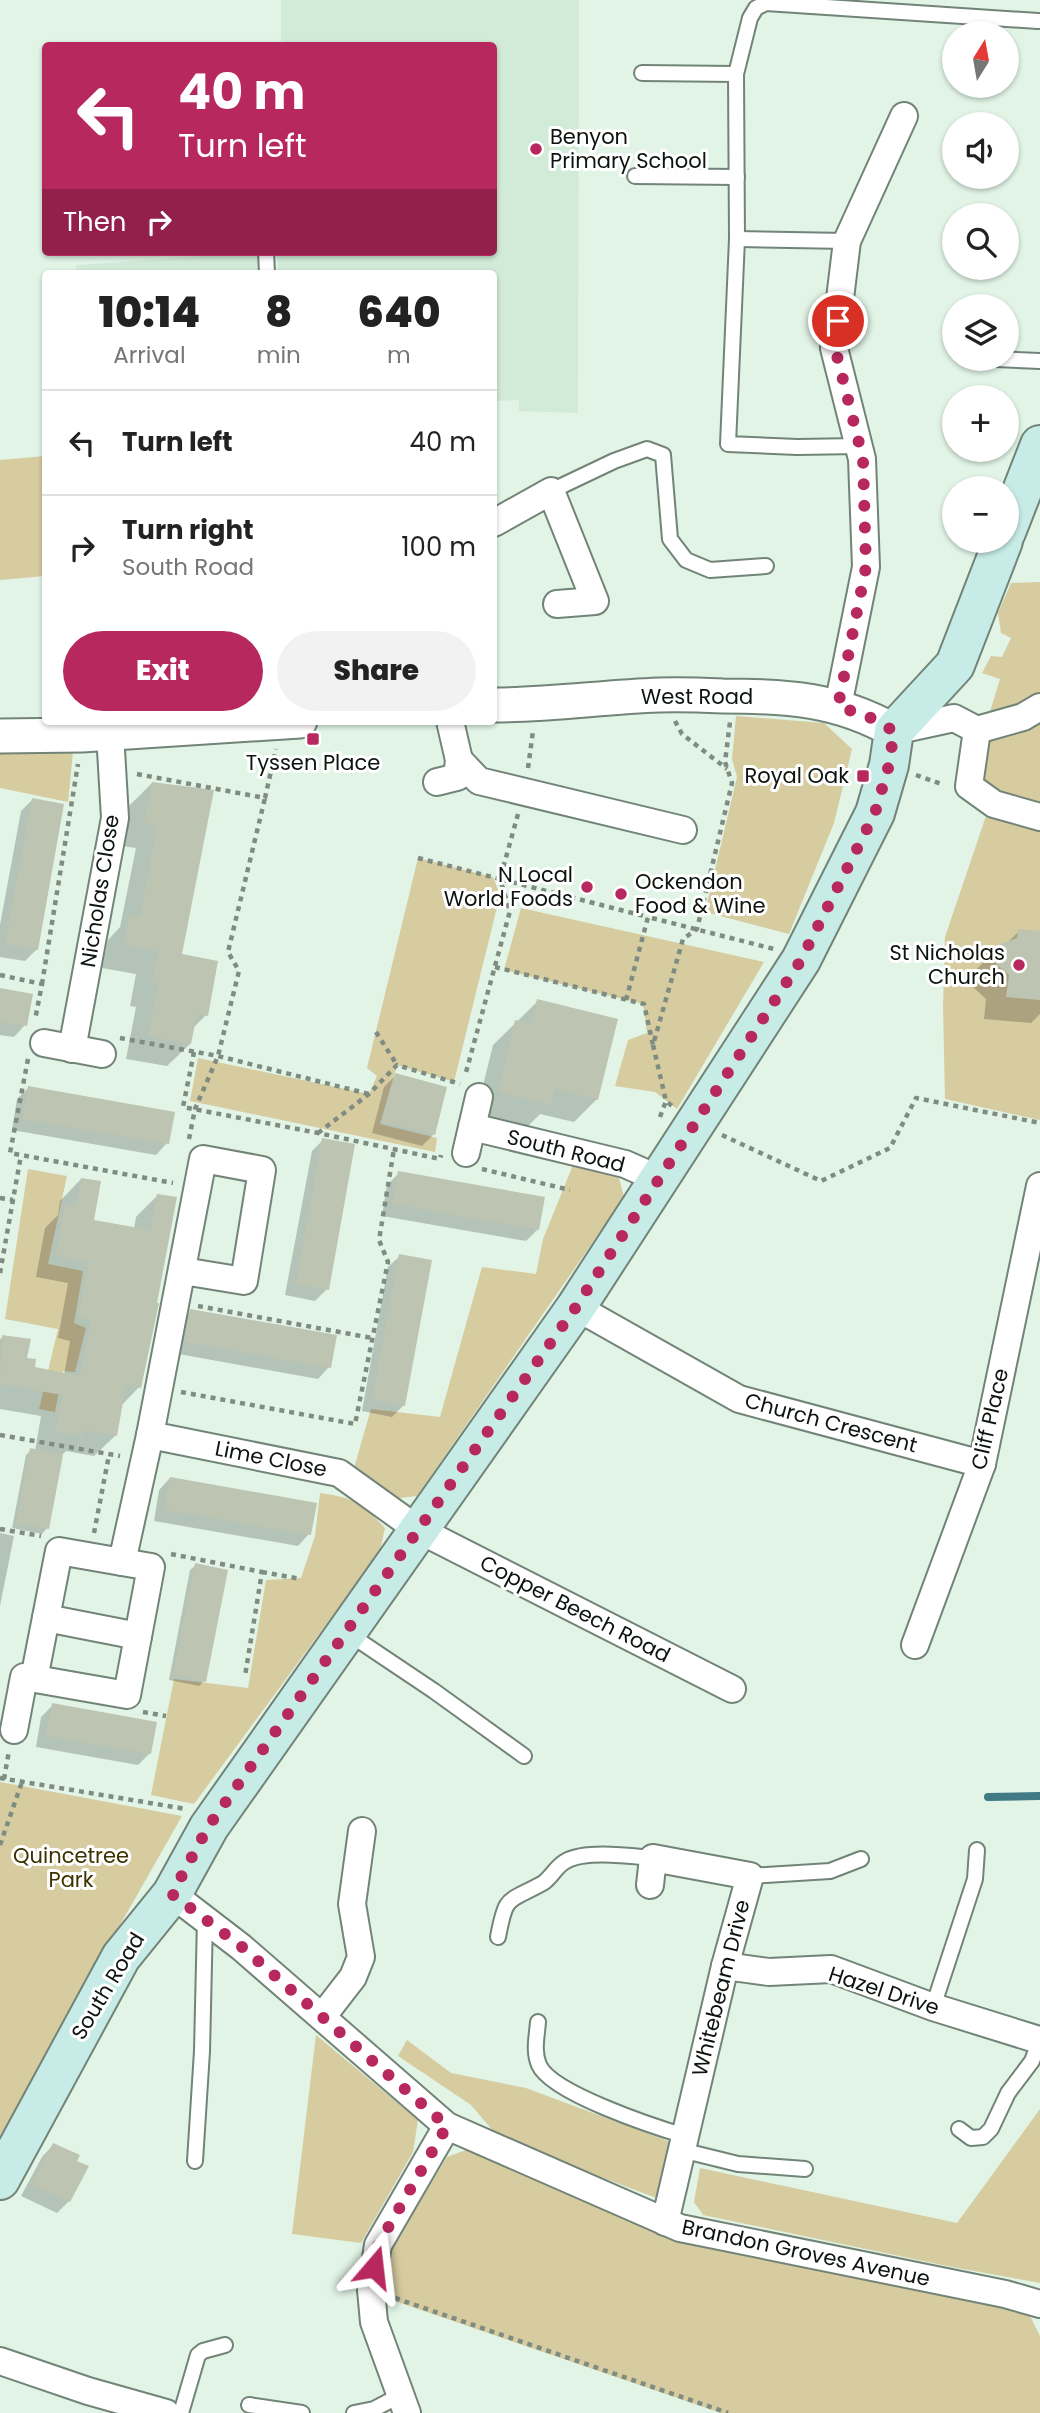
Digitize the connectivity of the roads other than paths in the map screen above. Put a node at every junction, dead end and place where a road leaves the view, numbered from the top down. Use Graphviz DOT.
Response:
graph roads {
  1 [pos="1038,21"];
  2 [pos="642,73"];
  3 [pos="736,74"];
  4 [pos="904,116"];
  5 [pos="635,176"];
  6 [pos="737,177"];
  7 [pos="737,239"];
  8 [pos="847,241"];
  9 [pos="1019,360"];
  10 [pos="1040,360"];
  11 [pos="1040,445"];
  12 [pos="859,446"];
  13 [pos="551,491"];
  14 [pos="1019,499"];
  15 [pos="497,521"];
  16 [pos="998,553"];
  17 [pos="766,566"];
  18 [pos="557,604"];
  19 [pos="497,705"];
  20 [pos="838,706"];
  21 [pos="1040,707"];
  22 [pos="243,725"];
  23 [pos="451,725"];
  24 [pos="977,730"];
  25 [pos="894,731"];
  26 [pos="96,734"];
  27 [pos="0,736"];
  28 [pos="459,760"];
  29 [pos="437,782"];
  30 [pos="1040,817"];
  31 [pos="683,830"];
  32 [pos="36,1038"];
  33 [pos="107,1046"];
  34 [pos="72,1049"];
  35 [pos="467,1091"];
  36 [pos="472,1127"];
  37 [pos="460,1158"];
  38 [pos="659,1180"];
  39 [pos="1040,1186"];
  40 [pos="183,1271"];
  41 [pos="576,1307"];
  42 [pos="150,1435"];
  43 [pos="982,1464"];
  44 [pos="417,1529"];
  45 [pos="122,1562"];
  46 [pos="46,1619"];
  47 [pos="345,1632"];
  48 [pos="138,1636"];
  49 [pos="915,1645"];
  50 [pos="34,1679"];
  51 [pos="732,1689"];
  52 [pos="14,1730"];
  53 [pos="524,1756"];
  54 [pos="362,1831"];
  55 [pos="977,1850"];
  56 [pos="653,1858"];
  57 [pos="861,1859"];
  58 [pos="750,1876"];
  59 [pos="650,1885"];
  60 [pos="172,1894"];
  61 [pos="205,1919"];
  62 [pos="498,1937"];
  63 [pos="725,1966"];
  64 [pos="933,2007"];
  65 [pos="322,2017"];
  66 [pos="538,2022"];
  67 [pos="1040,2040"];
  68 [pos="447,2126"];
  69 [pos="959,2129"];
  70 [pos="683,2143"];
  71 [pos="195,2161"];
  72 [pos="805,2169"];
  73 [pos="0,2180"];
  74 [pos="664,2222"];
  75 [pos="1040,2304"];
  76 [pos="225,2345"];
  77 [pos="0,2361"];
  78 [pos="404,2404"];
  79 [pos="249,2405"];
  80 [pos="166,2413"];
  81 [pos="181,2413"];
  82 [pos="302,2413"];
  83 [pos="354,2413"];
  1 -- 3 [label="lane"];
  2 -- 3 [label="lane"];
  3 -- 6 [label="lane"];
  4 -- 8 [label="street"];
  5 -- 6 [label="lane"];
  6 -- 7 [label="lane"];
  7 -- 8 [label="lane"];
  7 -- 12 [label="lane"];
  8 -- 12 [label="street"];
  9 -- 10 [label="lane"];
  11 -- 14 [label="main road"];
  12 -- 20 [label="street"];
  13 -- 15 [label="street"];
  13 -- 17 [label="lane"];
  13 -- 18 [label="street"];
  16 -- 25 [label="main road"];
  19 -- 20 [label="street, West Road"];
  20 -- 25 [label="street, West Road"];
  21 -- 24 [label="street"];
  22 -- 26 [label="street"];
  23 -- 28 [label="street"];
  24 -- 25 [label="street"];
  24 -- 30 [label="street"];
  25 -- 38 [label="main road, South Road"];
  26 -- 27 [label="street"];
  26 -- 34 [label="street, Nicholas Close"];
  28 -- 29 [label="street"];
  28 -- 31 [label="street"];
  32 -- 34 [label="street"];
  33 -- 34 [label="street"];
  35 -- 36 [label="street"];
  36 -- 37 [label="street"];
  36 -- 38 [label="street, South Road"];
  38 -- 41 [label="main road, South Road"];
  39 -- 43 [label="street, Cliff Place"];
  40 -- 40 [label="street"];
  40 -- 42 [label="street"];
  41 -- 43 [label="street, Church Crescent"];
  41 -- 44 [label="main road, South Road"];
  42 -- 44 [label="street, Lime Close"];
  42 -- 45 [label="street"];
  43 -- 49 [label="street, Cliff Place"];
  44 -- 47 [label="main road, South Road"];
  44 -- 51 [label="street, Copper Beech Road"];
  45 -- 46 [label="street"];
  45 -- 48 [label="street"];
  46 -- 48 [label="street"];
  46 -- 50 [label="street"];
  47 -- 53 [label="lane"];
  47 -- 60 [label="main road, South Road"];
  48 -- 50 [label="street"];
  50 -- 52 [label="street"];
  54 -- 65 [label="street"];
  55 -- 64 [label="lane"];
  56 -- 58 [label="street, Whitebeam Drive"];
  56 -- 59 [label="street"];
  56 -- 62 [label="lane"];
  57 -- 58 [label="lane"];
  58 -- 63 [label="street, Whitebeam Drive"];
  60 -- 61 [label="street, Brandon Groves Avenue"];
  60 -- 73 [label="main road, South Road"];
  61 -- 65 [label="street, Brandon Groves Avenue"];
  61 -- 71 [label="lane"];
  63 -- 64 [label="street, Hazel Drive"];
  63 -- 70 [label="street, Whitebeam Drive"];
  64 -- 67 [label="street, Hazel Drive"];
  65 -- 68 [label="street, Brandon Groves Avenue"];
  66 -- 70 [label="lane"];
  67 -- 69 [label="lane"];
  68 -- 74 [label="street, Brandon Groves Avenue"];
  68 -- 78 [label="street"];
  70 -- 72 [label="lane"];
  70 -- 74 [label="street, Whitebeam Drive"];
  74 -- 75 [label="street, Brandon Groves Avenue"];
  76 -- 81 [label="lane"];
  77 -- 80 [label="street"];
  78 -- 83 [label="lane"];
  79 -- 82 [label="lane"];
}
